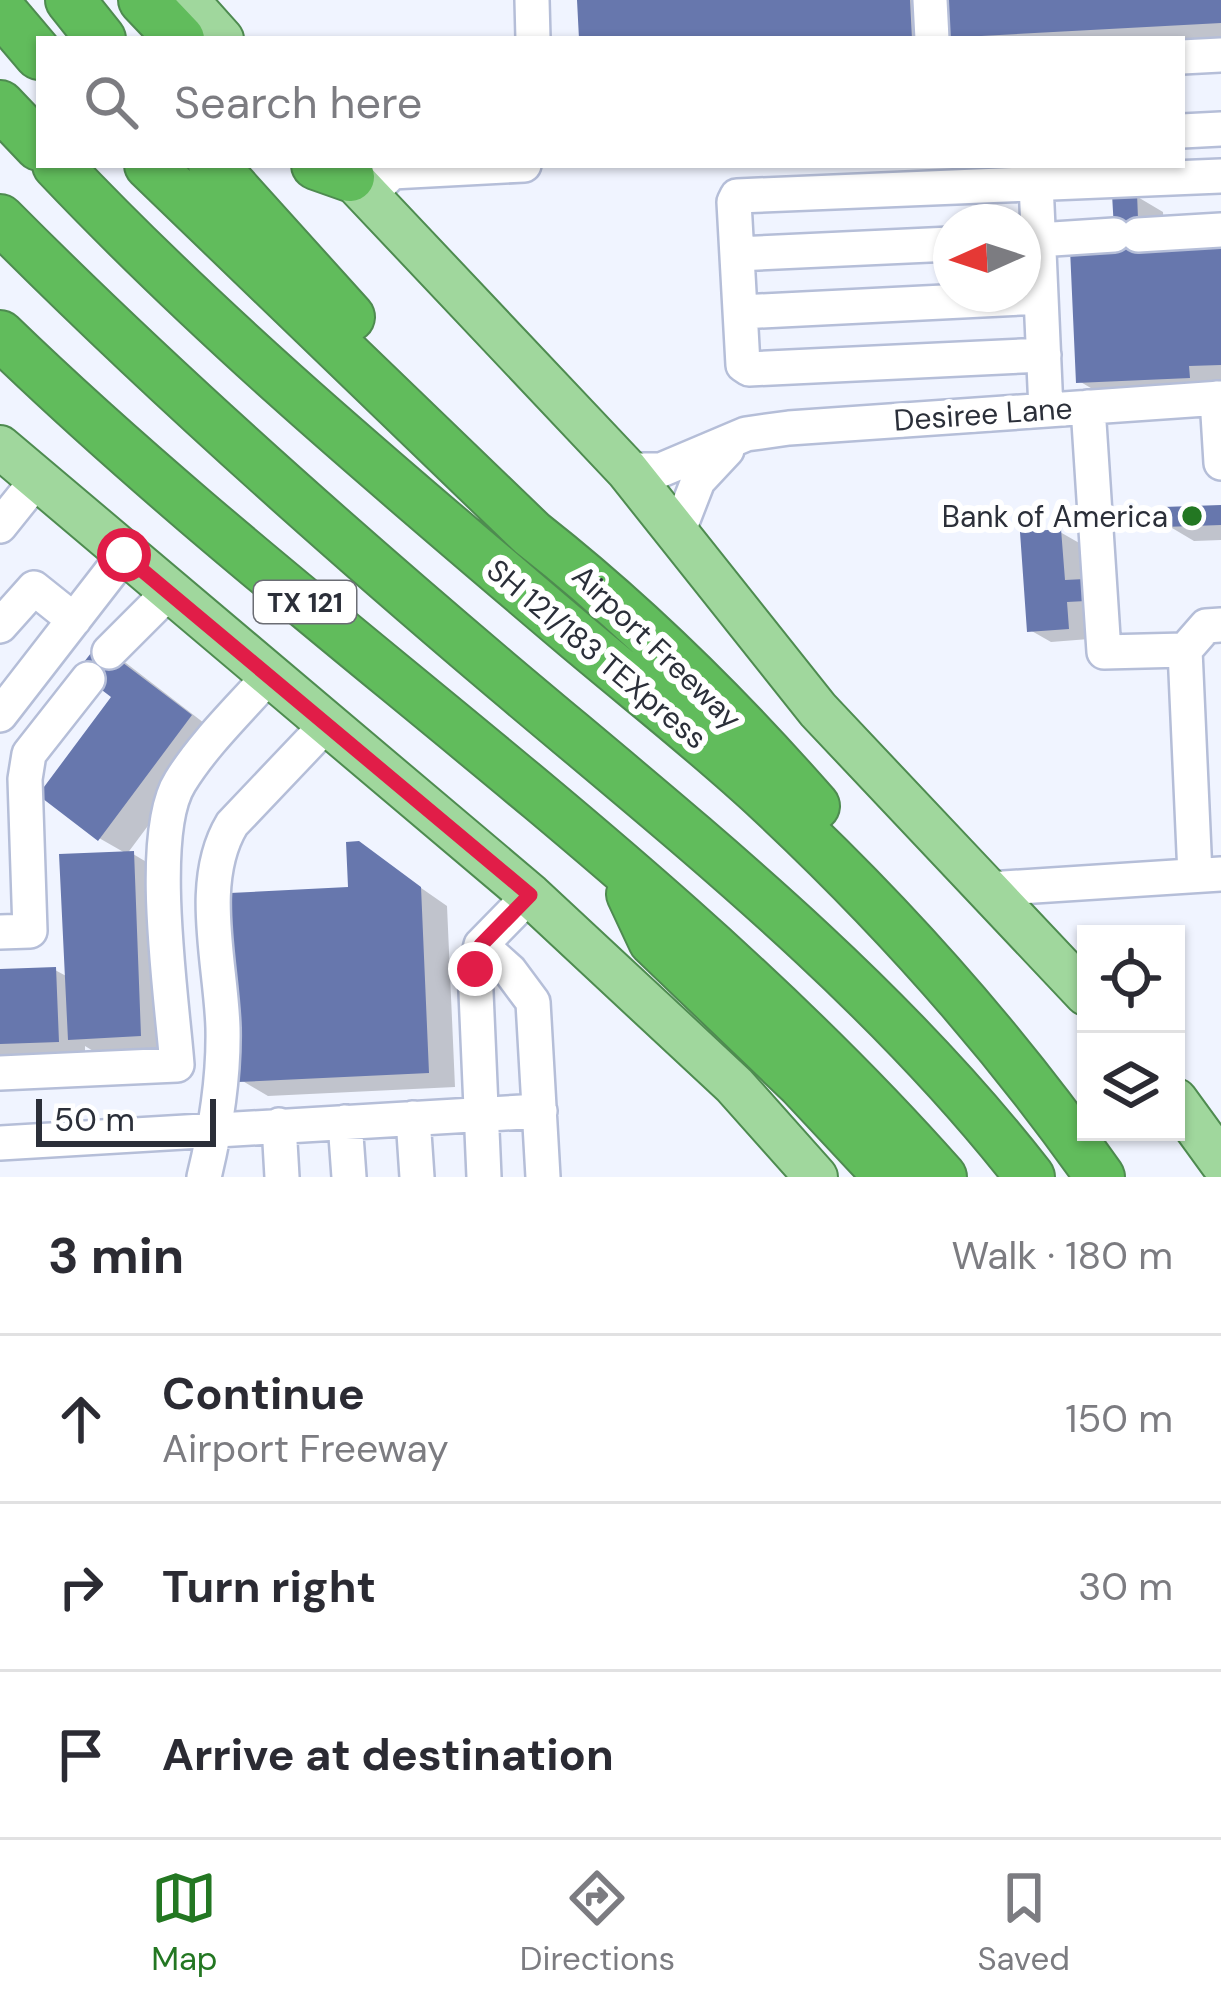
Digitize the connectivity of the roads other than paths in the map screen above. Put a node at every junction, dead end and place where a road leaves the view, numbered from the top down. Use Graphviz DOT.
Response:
graph roads {
  1 [pos="70,0"];
  2 [pos="143,0"];
  3 [pos="187,0"];
  4 [pos="532,0"];
  5 [pos="930,0"];
  6 [pos="0,9"];
  7 [pos="98,36"];
  8 [pos="177,36"];
  9 [pos="219,36"];
  10 [pos="533,36"];
  11 [pos="932,36"];
  12 [pos="36,51"];
  13 [pos="1221,56"];
  14 [pos="1185,57"];
  15 [pos="0,105"];
  16 [pos="1221,129"];
  17 [pos="1185,131"];
  18 [pos="36,143"];
  19 [pos="60,168"];
  20 [pos="152,168"];
  21 [pos="215,168"];
  22 [pos="467,168"];
  23 [pos="343,176"];
  24 [pos="1221,176"];
  25 [pos="1036,183"];
  26 [pos="1034,204"];
  27 [pos="0,219"];
  28 [pos="1221,230"];
  29 [pos="1041,239"];
  30 [pos="933,245"];
  31 [pos="737,254"];
  32 [pos="1041,297"];
  33 [pos="933,302"];
  34 [pos="741,312"];
  35 [pos="0,335"];
  36 [pos="1044,355"];
  37 [pos="1219,398"];
  38 [pos="1088,407"];
  39 [pos="1046,410"];
  40 [pos="746,434"];
  41 [pos="0,447"];
  42 [pos="1221,464"];
  43 [pos="627,470"];
  44 [pos="36,482"];
  45 [pos="0,526"];
  46 [pos="532,534"];
  47 [pos="677,535"];
  48 [pos="124,555"];
  49 [pos="169,592"];
  50 [pos="74,620"];
  51 [pos="1221,625"];
  52 [pos="0,626"];
  53 [pos="1185,650"];
  54 [pos="110,652"];
  55 [pos="269,676"];
  56 [pos="88,680"];
  57 [pos="0,715"];
  58 [pos="327,724"];
  59 [pos="616,862"];
  60 [pos="1214,878"];
  61 [pos="989,889"];
  62 [pos="530,895"];
  63 [pos="0,932"];
  64 [pos="481,945"];
  65 [pos="1077,984"];
  66 [pos="176,1065"];
  67 [pos="220,1070"];
  68 [pos="0,1073"];
  69 [pos="539,1112"];
  70 [pos="1185,1112"];
  71 [pos="482,1115"];
  72 [pos="413,1118"];
  73 [pos="345,1122"];
  74 [pos="279,1125"];
  75 [pos="215,1128"];
  76 [pos="0,1142"];
  77 [pos="1221,1162"];
  78 [pos="204,1177"];
  79 [pos="282,1177"];
  80 [pos="349,1177"];
  81 [pos="417,1177"];
  82 [pos="484,1177"];
  83 [pos="543,1177"];
  84 [pos="816,1177"];
  85 [pos="889,1177"];
  86 [pos="942,1177"];
  87 [pos="1030,1177"];
  88 [pos="1100,1177"];
  89 [pos="1115,1177"];
  1 -- 7 [label="highway"];
  2 -- 8 [label="highway"];
  3 -- 9 [label="main road"];
  4 -- 10 [label="street"];
  5 -- 11 [label="street"];
  6 -- 12 [label="highway"];
  13 -- 14 [label="street"];
  15 -- 18 [label="highway"];
  16 -- 17 [label="street"];
  19 -- 88 [label="highway, SH 121/183 TEXpress"];
  20 -- 46 [label="highway, Airport Freeway"];
  21 -- 46 [label="highway"];
  22 -- 23 [label="street"];
  23 -- 43 [label="main road"];
  24 -- 25 [label="street"];
  25 -- 26 [label="street"];
  25 -- 31 [label="street"];
  27 -- 87 [label="highway"];
  28 -- 29 [label="street"];
  30 -- 31 [label="street"];
  31 -- 34 [label="street"];
  32 -- 36 [label="street"];
  33 -- 34 [label="street"];
  34 -- 36 [label="street"];
  35 -- 59 [label="highway, TX 121"];
  36 -- 39 [label="street"];
  37 -- 38 [label="street, Desiree Lane"];
  37 -- 42 [label="street"];
  38 -- 39 [label="street, Desiree Lane"];
  38 -- 53 [label="street"];
  39 -- 40 [label="street, Desiree Lane"];
  40 -- 43 [label="street, Desiree Lane"];
  40 -- 47 [label="street"];
  41 -- 44 [label="main road"];
  43 -- 47 [label="main road"];
  44 -- 45 [label="street"];
  44 -- 48 [label="main road"];
  46 -- 89 [label="highway, Airport Freeway"];
  47 -- 61 [label="main road"];
  48 -- 49 [label="main road"];
  48 -- 50 [label="street"];
  49 -- 54 [label="street"];
  49 -- 55 [label="main road"];
  50 -- 52 [label="street"];
  50 -- 57 [label="street"];
  51 -- 53 [label="street"];
  53 -- 60 [label="street"];
  55 -- 58 [label="main road"];
  55 -- 66 [label="street"];
  56 -- 63 [label="street"];
  58 -- 62 [label="main road"];
  58 -- 67 [label="street"];
  59 -- 85 [label="highway"];
  59 -- 86 [label="highway, TX 121"];
  60 -- 61 [label="street"];
  61 -- 65 [label="main road"];
  62 -- 64 [label="street"];
  62 -- 84 [label="main road"];
  64 -- 69 [label="street"];
  64 -- 71 [label="street"];
  66 -- 67 [label="street"];
  66 -- 68 [label="street"];
  67 -- 75 [label="street"];
  69 -- 71 [label="street"];
  69 -- 83 [label="street"];
  70 -- 77 [label="main road"];
  71 -- 72 [label="street"];
  71 -- 82 [label="street"];
  72 -- 73 [label="street"];
  72 -- 81 [label="street"];
  73 -- 74 [label="street"];
  73 -- 80 [label="street"];
  74 -- 75 [label="street"];
  74 -- 79 [label="street"];
  75 -- 76 [label="street"];
  75 -- 78 [label="street"];
}
